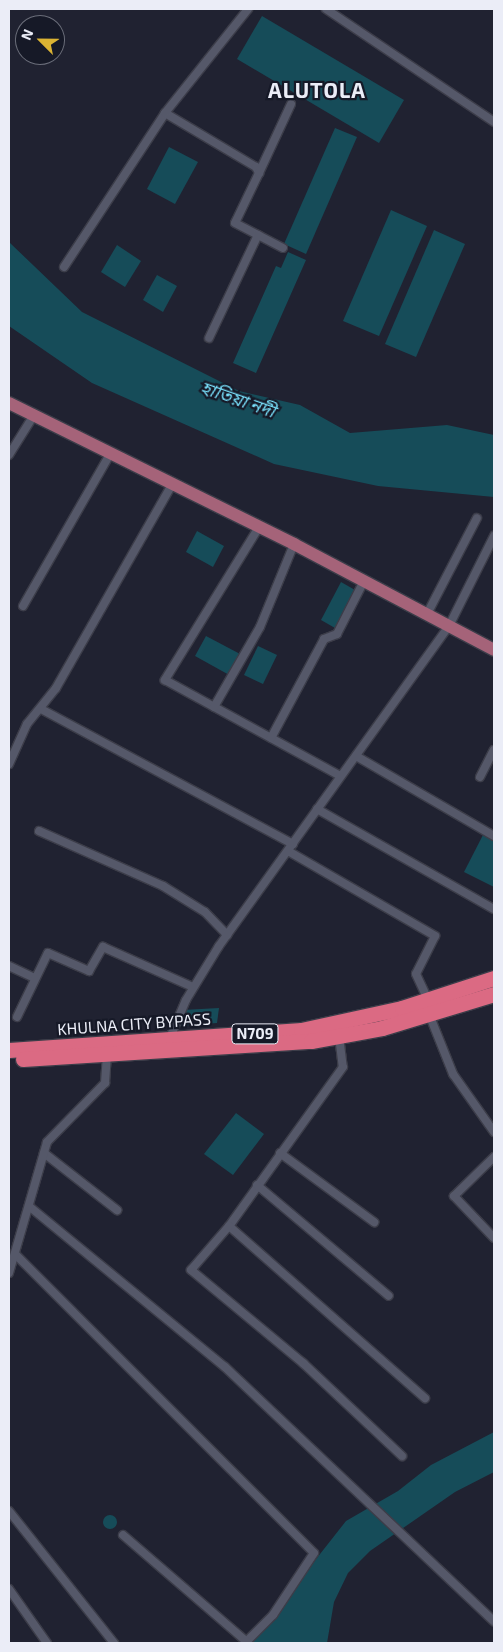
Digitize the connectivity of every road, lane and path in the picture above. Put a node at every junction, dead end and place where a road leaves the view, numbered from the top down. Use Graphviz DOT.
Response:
graph roads {
  1 [pos="248,9"];
  2 [pos="326,9"];
  3 [pos="291,104"];
  4 [pos="165,113"];
  5 [pos="494,122"];
  6 [pos="259,173"];
  7 [pos="258,235"];
  8 [pos="282,248"];
  9 [pos="64,267"];
  10 [pos="209,338"];
  11 [pos="9,403"];
  12 [pos="34,415"];
  13 [pos="110,454"];
  14 [pos="9,455"];
  15 [pos="172,485"];
  16 [pos="477,518"];
  17 [pos="259,526"];
  18 [pos="494,536"];
  19 [pos="294,544"];
  20 [pos="364,581"];
  21 [pos="23,606"];
  22 [pos="426,614"];
  23 [pos="449,626"];
  24 [pos="494,650"];
  25 [pos="214,707"];
  26 [pos="41,709"];
  27 [pos="271,738"];
  28 [pos="494,750"];
  29 [pos="356,756"];
  30 [pos="9,764"];
  31 [pos="340,776"];
  32 [pos="480,777"];
  33 [pos="317,809"];
  34 [pos="39,831"];
  35 [pos="494,836"];
  36 [pos="291,848"];
  37 [pos="494,909"];
  38 [pos="227,935"];
  39 [pos="9,966"];
  40 [pos="35,978"];
  41 [pos="494,978"];
  42 [pos="193,987"];
  43 [pos="494,994"];
  44 [pos="428,1007"];
  45 [pos="17,1018"];
  46 [pos="339,1036"];
  47 [pos="169,1040"];
  48 [pos="9,1050"];
  49 [pos="107,1055"];
  50 [pos="9,1060"];
  51 [pos="494,1132"];
  52 [pos="280,1153"];
  53 [pos="44,1154"];
  54 [pos="494,1157"];
  55 [pos="258,1185"];
  56 [pos="30,1207"];
  57 [pos="117,1210"];
  58 [pos="374,1222"];
  59 [pos="229,1226"];
  60 [pos="494,1238"];
  61 [pos="16,1255"];
  62 [pos="9,1273"];
  63 [pos="389,1296"];
  64 [pos="425,1398"];
  65 [pos="402,1456"];
  66 [pos="9,1511"];
  67 [pos="123,1535"];
  68 [pos="9,1589"];
  69 [pos="494,1620"];
  70 [pos="248,1642"];
  71 [pos="47,1643"];
  72 [pos="114,1643"];
  1 -- 4 [label="street"];
  2 -- 5 [label="street"];
  3 -- 6 [label="street"];
  4 -- 6 [label="street"];
  4 -- 9 [label="street"];
  6 -- 7 [label="street"];
  7 -- 8 [label="street"];
  7 -- 10 [label="street"];
  11 -- 12 [label="main road"];
  12 -- 13 [label="main road"];
  12 -- 14 [label="street"];
  13 -- 15 [label="main road"];
  13 -- 21 [label="street"];
  15 -- 17 [label="main road"];
  15 -- 26 [label="street"];
  16 -- 22 [label="street"];
  17 -- 19 [label="main road"];
  17 -- 25 [label="street"];
  18 -- 23 [label="street"];
  19 -- 20 [label="main road"];
  19 -- 25 [label="street"];
  20 -- 22 [label="main road"];
  20 -- 27 [label="street"];
  22 -- 23 [label="main road"];
  23 -- 24 [label="main road"];
  23 -- 29 [label="street"];
  25 -- 27 [label="street"];
  26 -- 30 [label="street"];
  26 -- 36 [label="street"];
  27 -- 31 [label="street"];
  28 -- 32 [label="street"];
  29 -- 31 [label="street"];
  29 -- 35 [label="street"];
  31 -- 33 [label="street"];
  33 -- 36 [label="street"];
  33 -- 37 [label="street"];
  34 -- 38 [label="street"];
  36 -- 38 [label="street"];
  36 -- 44 [label="street"];
  38 -- 42 [label="street"];
  39 -- 40 [label="street"];
  40 -- 42 [label="street"];
  40 -- 45 [label="street"];
  41 -- 44 [label="highway, KHULNA CITY BYPASS / N709"];
  42 -- 47 [label="street"];
  43 -- 44 [label="highway, KHULNA CITY BYPASS / N709"];
  44 -- 46 [label="highway, KHULNA CITY BYPASS / N709"];
  44 -- 47 [label="highway, KHULNA CITY BYPASS / N709"];
  44 -- 51 [label="street"];
  46 -- 49 [label="highway, KHULNA CITY BYPASS / N709"];
  46 -- 52 [label="street"];
  47 -- 48 [label="highway, KHULNA CITY BYPASS / N709"];
  49 -- 50 [label="highway, KHULNA CITY BYPASS / N709"];
  49 -- 53 [label="street"];
  52 -- 55 [label="street"];
  52 -- 58 [label="street"];
  53 -- 56 [label="street"];
  53 -- 57 [label="street"];
  54 -- 60 [label="street"];
  55 -- 59 [label="street"];
  55 -- 63 [label="street"];
  56 -- 61 [label="street"];
  56 -- 69 [label="street"];
  59 -- 64 [label="street"];
  59 -- 65 [label="street"];
  61 -- 62 [label="street"];
  61 -- 70 [label="street"];
  66 -- 72 [label="street"];
  67 -- 70 [label="street"];
  68 -- 71 [label="street"];
}
